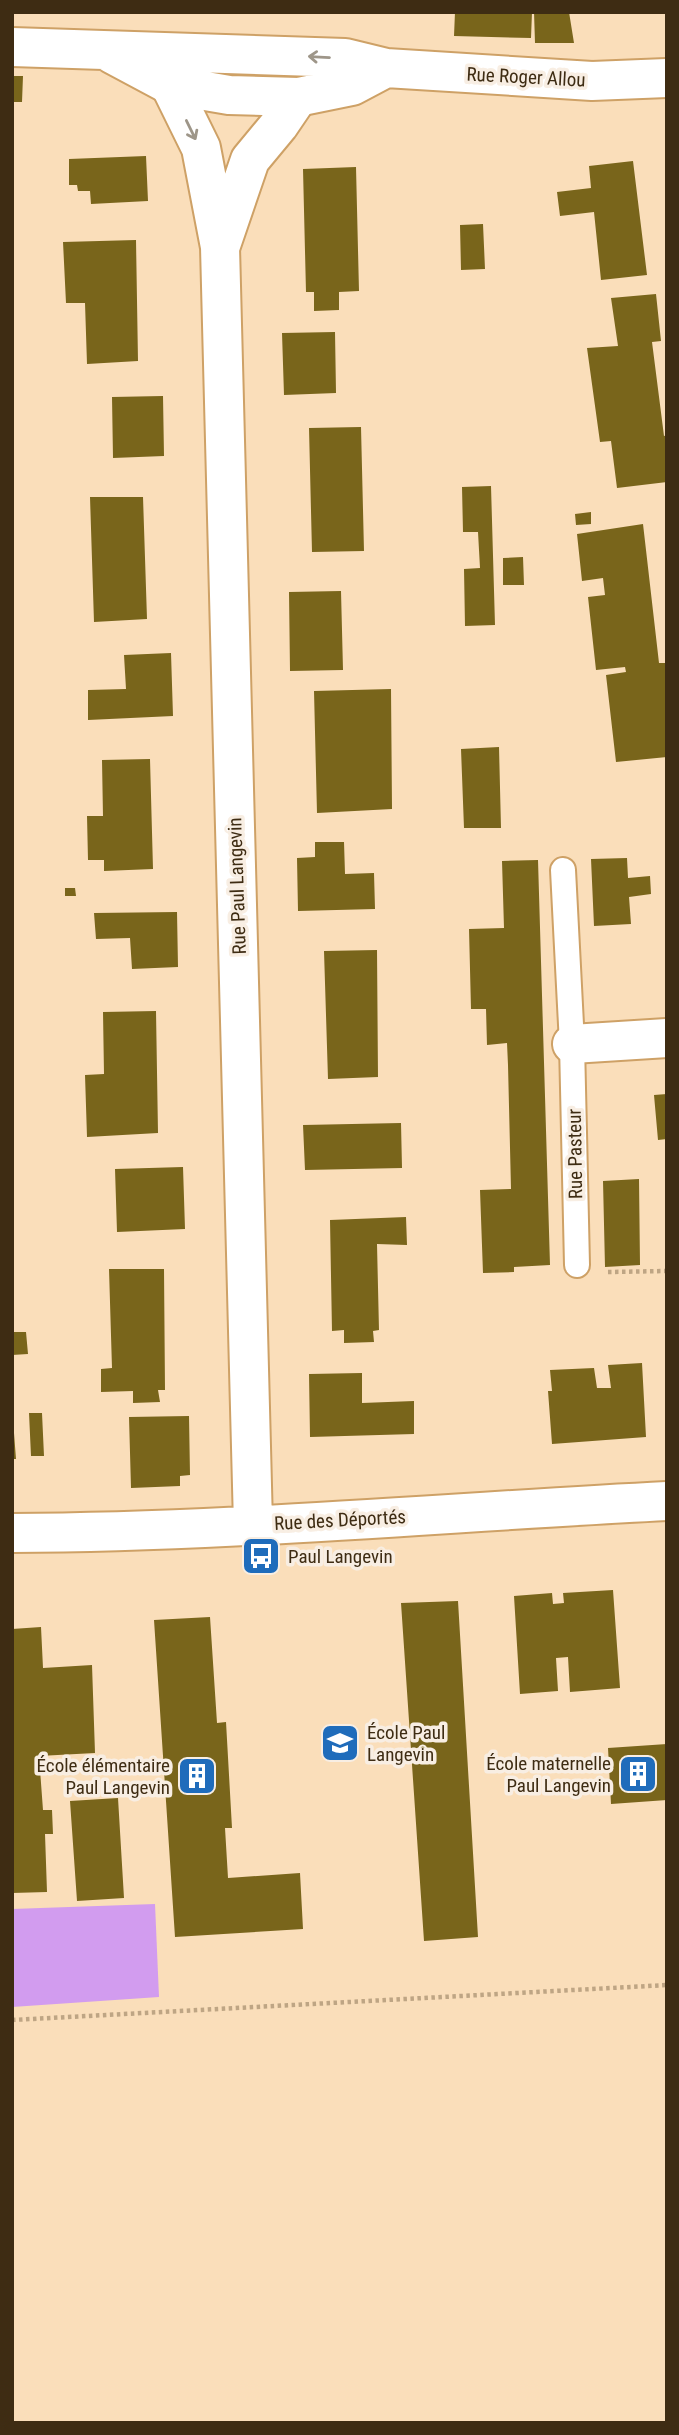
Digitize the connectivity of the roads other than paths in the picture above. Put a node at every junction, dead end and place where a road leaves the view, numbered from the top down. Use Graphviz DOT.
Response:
graph roads {
  1 [pos="12,47"];
  2 [pos="108,52"];
  3 [pos="197,52"];
  4 [pos="386,68"];
  5 [pos="667,78"];
  6 [pos="170,85"];
  7 [pos="298,97"];
  8 [pos="220,247"];
  9 [pos="564,870"];
  10 [pos="667,1038"];
  11 [pos="572,1044"];
  12 [pos="577,1265"];
  13 [pos="667,1501"];
  14 [pos="253,1524"];
  15 [pos="12,1534"];
  1 -- 2 [label="street"];
  2 -- 3 [label="street, Rue Roger Allou"];
  2 -- 6 [label="street"];
  4 -- 3 [label="street, Rue Roger Allou, one-way"];
  3 -- 6 [label="street"];
  4 -- 5 [label="street, Rue Roger Allou"];
  4 -- 7 [label="street"];
  6 -- 7 [label="street"];
  6 -- 8 [label="street, one-way"];
  7 -- 8 [label="street"];
  8 -- 14 [label="street, Rue Paul Langevin"];
  9 -- 11 [label="lane, Rue Pasteur"];
  10 -- 11 [label="street"];
  11 -- 12 [label="lane, Rue Pasteur"];
  13 -- 14 [label="street, Rue des Déportés"];
  14 -- 15 [label="street, Rue des Déportés"];
}
